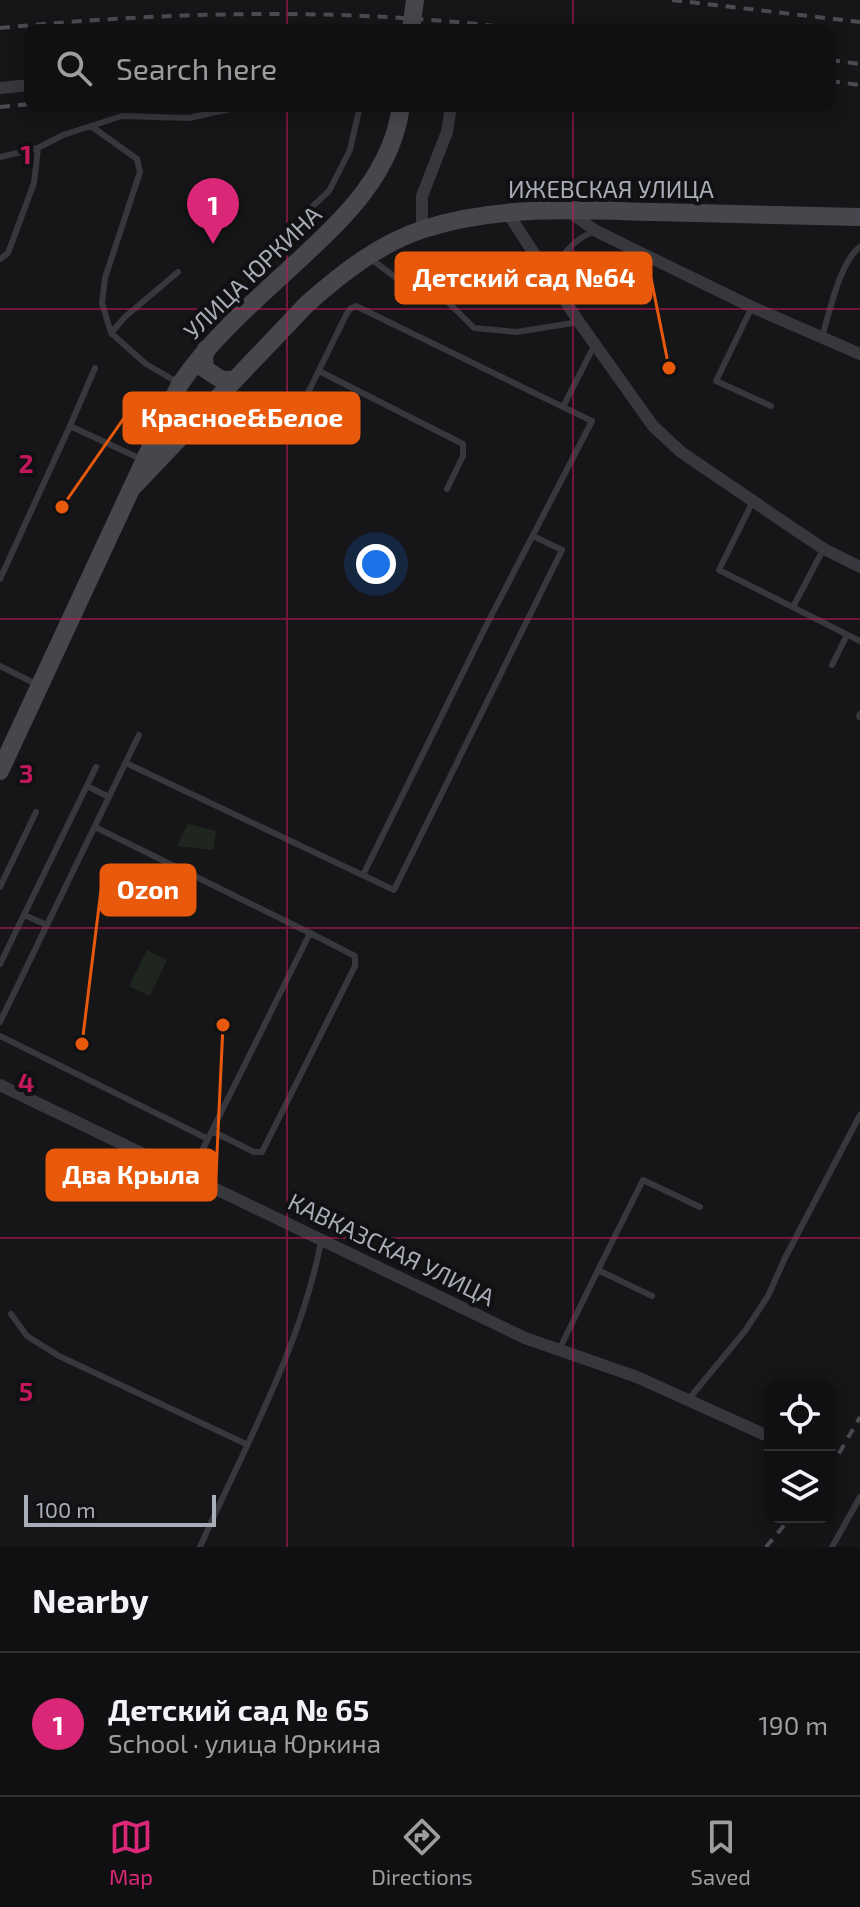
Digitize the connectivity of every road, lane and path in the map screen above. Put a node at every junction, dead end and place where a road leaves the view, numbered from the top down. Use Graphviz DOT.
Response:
graph roads {
  1 [pos="415,0"];
  2 [pos="412,24"];
  3 [pos="24,86"];
  4 [pos="0,88"];
  5 [pos="216,112"];
  6 [pos="359,112"];
  7 [pos="400,112"];
  8 [pos="450,112"];
  9 [pos="91,126"];
  10 [pos="38,148"];
  11 [pos="0,157"];
  12 [pos="567,210"];
  13 [pos="507,212"];
  14 [pos="860,217"];
  15 [pos="422,230"];
  16 [pos="596,231"];
  17 [pos="278,239"];
  18 [pos="860,247"];
  19 [pos="368,256"];
  20 [pos="0,259"];
  21 [pos="543,267"];
  22 [pos="178,272"];
  23 [pos="551,280"];
  24 [pos="438,292"];
  25 [pos="752,307"];
  26 [pos="579,322"];
  27 [pos="111,333"];
  28 [pos="822,337"];
  29 [pos="595,344"];
  30 [pos="206,348"];
  31 [pos="860,354"];
  32 [pos="95,368"];
  33 [pos="319,371"];
  34 [pos="234,380"];
  35 [pos="180,384"];
  36 [pos="302,405"];
  37 [pos="771,406"];
  38 [pos="563,407"];
  39 [pos="70,426"];
  40 [pos="144,460"];
  41 [pos="131,489"];
  42 [pos="447,489"];
  43 [pos="753,501"];
  44 [pos="533,536"];
  45 [pos="824,549"];
  46 [pos="860,567"];
  47 [pos="0,579"];
  48 [pos="793,607"];
  49 [pos="847,635"];
  50 [pos="860,641"];
  51 [pos="832,665"];
  52 [pos="0,666"];
  53 [pos="39,685"];
  54 [pos="139,735"];
  55 [pos="126,763"];
  56 [pos="96,767"];
  57 [pos="0,771"];
  58 [pos="87,786"];
  59 [pos="109,797"];
  60 [pos="36,812"];
  61 [pos="95,827"];
  62 [pos="363,875"];
  63 [pos="0,887"];
  64 [pos="24,915"];
  65 [pos="47,925"];
  66 [pos="310,933"];
  67 [pos="0,964"];
  68 [pos="0,1022"];
  69 [pos="0,1036"];
  70 [pos="0,1085"];
  71 [pos="860,1115"];
  72 [pos="210,1135"];
  73 [pos="189,1177"];
  74 [pos="700,1207"];
  75 [pos="321,1241"];
  76 [pos="598,1270"];
  77 [pos="652,1296"];
  78 [pos="11,1314"];
  79 [pos="558,1352"];
  80 [pos="688,1400"];
  81 [pos="764,1434"];
  82 [pos="246,1444"];
  83 [pos="860,1497"];
  84 [pos="200,1547"];
  85 [pos="832,1547"];
  1 -- 2 [label="street, bridge"];
  3 -- 4 [label="street"];
  5 -- 9 [label="lane"];
  6 -- 17 [label="lane"];
  7 -- 30 [label="street, УЛИЦА ЮРКИНА"];
  8 -- 15 [label="street"];
  9 -- 10 [label="lane"];
  9 -- 27 [label="lane"];
  10 -- 11 [label="lane"];
  10 -- 20 [label="lane"];
  12 -- 13 [label="street, ИЖЕВСКАЯ УЛИЦА"];
  12 -- 14 [label="street, ИЖЕВСКАЯ УЛИЦА"];
  12 -- 16 [label="street"];
  13 -- 15 [label="street, ИЖЕВСКАЯ УЛИЦА"];
  13 -- 21 [label="street"];
  15 -- 19 [label="street, ИЖЕВСКАЯ УЛИЦА"];
  16 -- 23 [label="lane"];
  16 -- 25 [label="street"];
  18 -- 28 [label="lane"];
  19 -- 24 [label="lane"];
  19 -- 34 [label="street, ИЖЕВСКАЯ УЛИЦА"];
  21 -- 23 [label="street"];
  21 -- 24 [label="lane"];
  22 -- 27 [label="lane"];
  23 -- 26 [label="street"];
  24 -- 26 [label="lane"];
  25 -- 28 [label="street"];
  25 -- 37 [label="lane"];
  26 -- 29 [label="street"];
  27 -- 35 [label="lane"];
  28 -- 31 [label="street"];
  29 -- 38 [label="lane"];
  29 -- 43 [label="street"];
  30 -- 34 [label="street"];
  30 -- 35 [label="street, УЛИЦА ЮРКИНА"];
  32 -- 39 [label="lane"];
  33 -- 36 [label="lane"];
  33 -- 38 [label="lane"];
  33 -- 42 [label="lane"];
  34 -- 41 [label="street, ИЖЕВСКАЯ УЛИЦА"];
  35 -- 40 [label="street, УЛИЦА ЮРКИНА"];
  38 -- 44 [label="lane"];
  39 -- 40 [label="lane"];
  39 -- 47 [label="lane"];
  40 -- 41 [label="street, УЛИЦА ЮРКИНА"];
  41 -- 53 [label="street, УЛИЦА ЮРКИНА"];
  43 -- 45 [label="street"];
  43 -- 48 [label="lane"];
  44 -- 62 [label="lane"];
  44 -- 62 [label="lane"];
  45 -- 46 [label="street"];
  45 -- 48 [label="lane"];
  48 -- 49 [label="lane"];
  49 -- 50 [label="lane"];
  49 -- 51 [label="lane"];
  52 -- 53 [label="lane"];
  53 -- 57 [label="street, УЛИЦА ЮРКИНА"];
  54 -- 55 [label="lane"];
  55 -- 59 [label="lane"];
  55 -- 62 [label="lane"];
  56 -- 58 [label="lane"];
  58 -- 59 [label="lane"];
  58 -- 64 [label="lane"];
  59 -- 61 [label="lane"];
  60 -- 63 [label="lane"];
  61 -- 65 [label="lane"];
  61 -- 66 [label="lane"];
  64 -- 65 [label="lane"];
  64 -- 67 [label="lane"];
  65 -- 68 [label="lane"];
  66 -- 72 [label="lane"];
  66 -- 72 [label="lane"];
  69 -- 72 [label="lane"];
  70 -- 73 [label="street, КАВКАЗСКАЯ УЛИЦА"];
  71 -- 80 [label="lane"];
  72 -- 73 [label="lane"];
  73 -- 75 [label="street, КАВКАЗСКАЯ УЛИЦА"];
  74 -- 76 [label="lane"];
  75 -- 79 [label="street, КАВКАЗСКАЯ УЛИЦА"];
  75 -- 82 [label="lane"];
  76 -- 77 [label="lane"];
  76 -- 79 [label="lane"];
  78 -- 82 [label="lane"];
  79 -- 80 [label="street, КАВКАЗСКАЯ УЛИЦА"];
  80 -- 81 [label="street, КАВКАЗСКАЯ УЛИЦА"];
  82 -- 84 [label="lane"];
  83 -- 85 [label="lane"];
}
